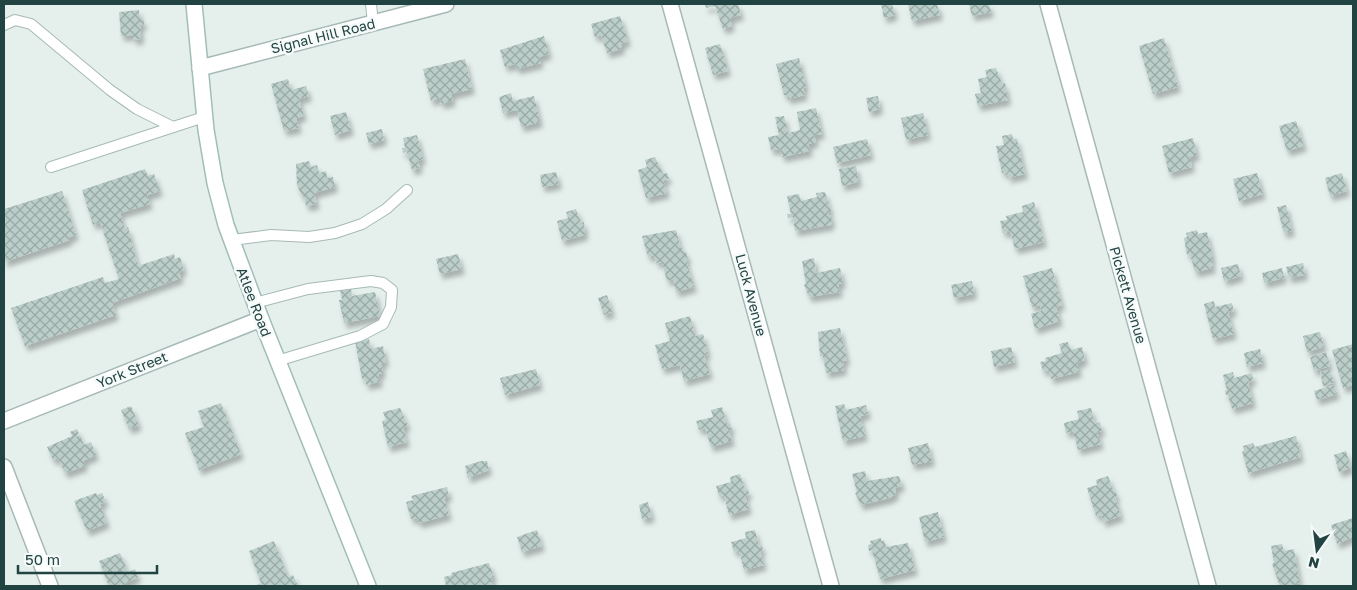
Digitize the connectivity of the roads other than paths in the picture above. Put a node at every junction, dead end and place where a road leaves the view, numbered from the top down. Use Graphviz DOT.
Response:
graph roads {
  1 [pos="194,4"];
  2 [pos="371,4"];
  3 [pos="446,4"];
  4 [pos="670,4"];
  5 [pos="1048,4"];
  6 [pos="373,23"];
  7 [pos="4,25"];
  8 [pos="200,68"];
  9 [pos="204,117"];
  10 [pos="173,127"];
  11 [pos="51,167"];
  12 [pos="407,190"];
  13 [pos="232,240"];
  14 [pos="255,303"];
  15 [pos="261,319"];
  16 [pos="278,361"];
  17 [pos="4,421"];
  18 [pos="4,467"];
  19 [pos="50,586"];
  20 [pos="368,586"];
  21 [pos="831,586"];
  22 [pos="1208,586"];
  1 -- 8 [label="street, Atlee Road"];
  2 -- 6 [label="lane"];
  3 -- 6 [label="street, Signal Hill Road"];
  4 -- 21 [label="street, Luck Avenue"];
  5 -- 22 [label="street, Pickett Avenue"];
  6 -- 8 [label="street, Signal Hill Road"];
  7 -- 10 [label="lane"];
  8 -- 9 [label="street, Atlee Road"];
  9 -- 10 [label="lane"];
  9 -- 13 [label="street, Atlee Road"];
  10 -- 11 [label="lane"];
  12 -- 13 [label="lane"];
  13 -- 14 [label="street, Atlee Road"];
  14 -- 15 [label="street, Atlee Road"];
  14 -- 16 [label="lane"];
  15 -- 16 [label="street, Atlee Road"];
  15 -- 17 [label="street, York Street"];
  16 -- 20 [label="street, Atlee Road"];
  18 -- 19 [label="street"];
}
